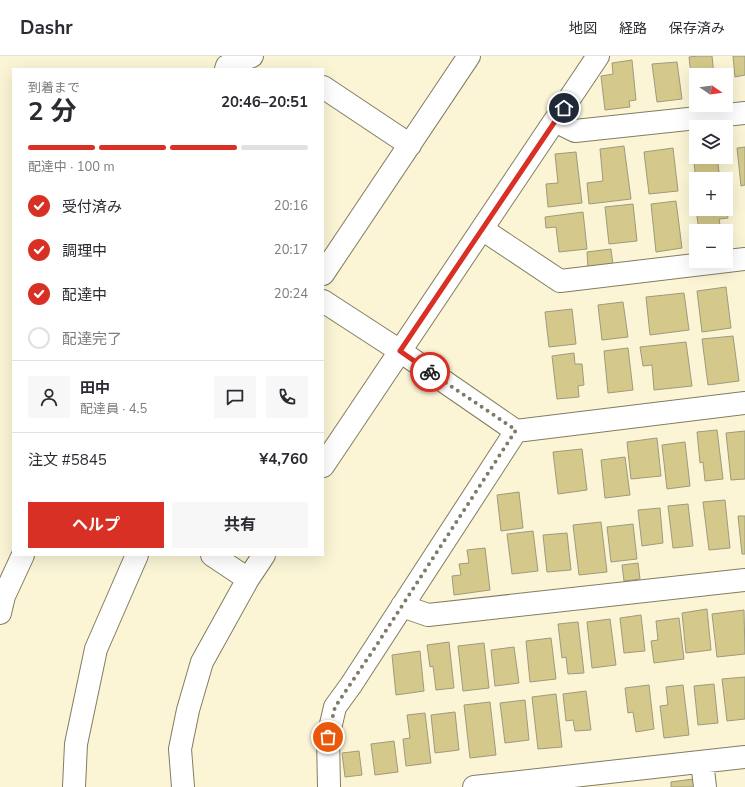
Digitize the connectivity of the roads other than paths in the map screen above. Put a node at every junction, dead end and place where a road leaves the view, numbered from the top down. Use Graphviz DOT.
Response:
graph roads {
  1 [pos="252,56"];
  2 [pos="469,56"];
  3 [pos="598,56"];
  4 [pos="227,68"];
  5 [pos="324,88"];
  6 [pos="745,113"];
  7 [pos="555,121"];
  8 [pos="410,145"];
  9 [pos="482,229"];
  10 [pos="745,259"];
  11 [pos="324,273"];
  12 [pos="324,302"];
  13 [pos="400,351"];
  14 [pos="745,403"];
  15 [pos="516,430"];
  16 [pos="324,465"];
  17 [pos="23,556"];
  18 [pos="137,556"];
  19 [pos="214,556"];
  20 [pos="263,556"];
  21 [pos="248,579"];
  22 [pos="745,580"];
  23 [pos="1,601"];
  24 [pos="402,606"];
  25 [pos="745,757"];
  26 [pos="702,762"];
  27 [pos="74,787"];
  28 [pos="183,787"];
  29 [pos="329,787"];
  30 [pos="474,787"];
  31 [pos="705,787"];
  1 -- 4 [label="street"];
  2 -- 8 [label="street"];
  3 -- 7 [label="street"];
  5 -- 8 [label="street"];
  6 -- 7 [label="street"];
  7 -- 9 [label="street"];
  8 -- 11 [label="street"];
  9 -- 10 [label="street"];
  9 -- 13 [label="street"];
  12 -- 13 [label="street"];
  13 -- 15 [label="street"];
  13 -- 16 [label="street"];
  14 -- 15 [label="street"];
  15 -- 24 [label="street"];
  17 -- 23 [label="street"];
  18 -- 27 [label="street"];
  19 -- 21 [label="street"];
  20 -- 21 [label="street"];
  21 -- 28 [label="street"];
  22 -- 24 [label="street"];
  24 -- 29 [label="street"];
  25 -- 26 [label="street"];
  26 -- 30 [label="street"];
  26 -- 31 [label="street"];
}
